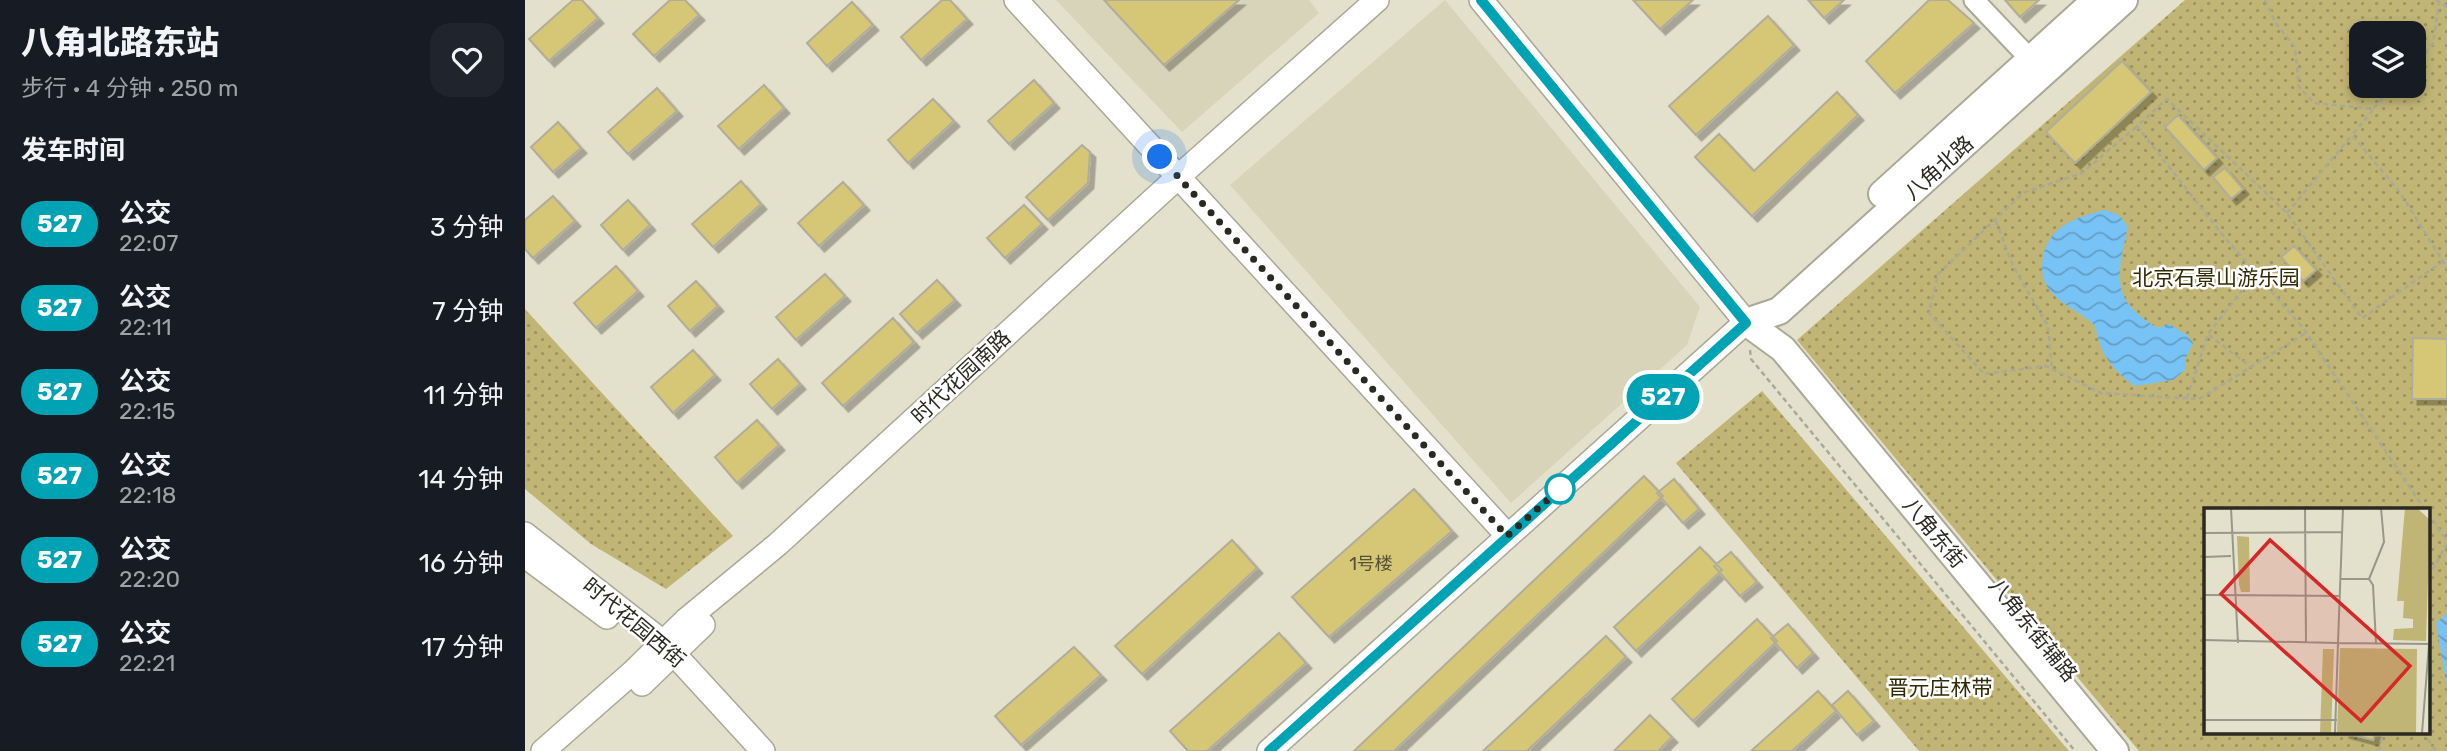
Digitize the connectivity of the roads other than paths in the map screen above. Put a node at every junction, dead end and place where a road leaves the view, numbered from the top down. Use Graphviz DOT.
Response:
graph roads {
  1 [pos="1016,0"];
  2 [pos="1377,0"];
  3 [pos="1397,0"];
  4 [pos="1481,0"];
  5 [pos="1974,0"];
  6 [pos="2096,0"];
  7 [pos="2124,0"];
  8 [pos="2031,60"];
  9 [pos="1183,182"];
  10 [pos="1746,323"];
  11 [pos="1842,421"];
  12 [pos="525,534"];
  13 [pos="1507,536"];
  14 [pos="525,556"];
  15 [pos="664,653"];
  16 [pos="543,751"];
  17 [pos="566,751"];
  18 [pos="742,751"];
  19 [pos="763,751"];
  20 [pos="1269,751"];
  21 [pos="2097,751"];
  22 [pos="2115,751"];
  23 [pos="2132,751"];
  1 -- 9 [label="street"];
  2 -- 9 [label="street, 时代花园南路"];
  3 -- 9 [label="street, 时代花园南路"];
  4 -- 10 [label="street, 八角东街"];
  5 -- 8 [label="street"];
  6 -- 8 [label="main road, 八角北路"];
  7 -- 10 [label="main road, 八角北路"];
  8 -- 10 [label="main road, 八角北路"];
  9 -- 13 [label="street"];
  9 -- 15 [label="street, 时代花园南路"];
  10 -- 11 [label="main road, 八角东街"];
  10 -- 13 [label="street, 八角北路"];
  10 -- 21 [label="main road, 八角东街"];
  11 -- 22 [label="main road, 八角东街"];
  11 -- 23 [label="main road, 八角东街辅路"];
  12 -- 15 [label="street, 时代花园西街"];
  13 -- 20 [label="street, 八角北路"];
  14 -- 15 [label="street, 时代花园西街"];
  15 -- 16 [label="street, 时代花园南路"];
  15 -- 17 [label="street, 时代花园南路"];
  15 -- 18 [label="street, 时代花园西街"];
  15 -- 19 [label="street, 时代花园西街"];
}
